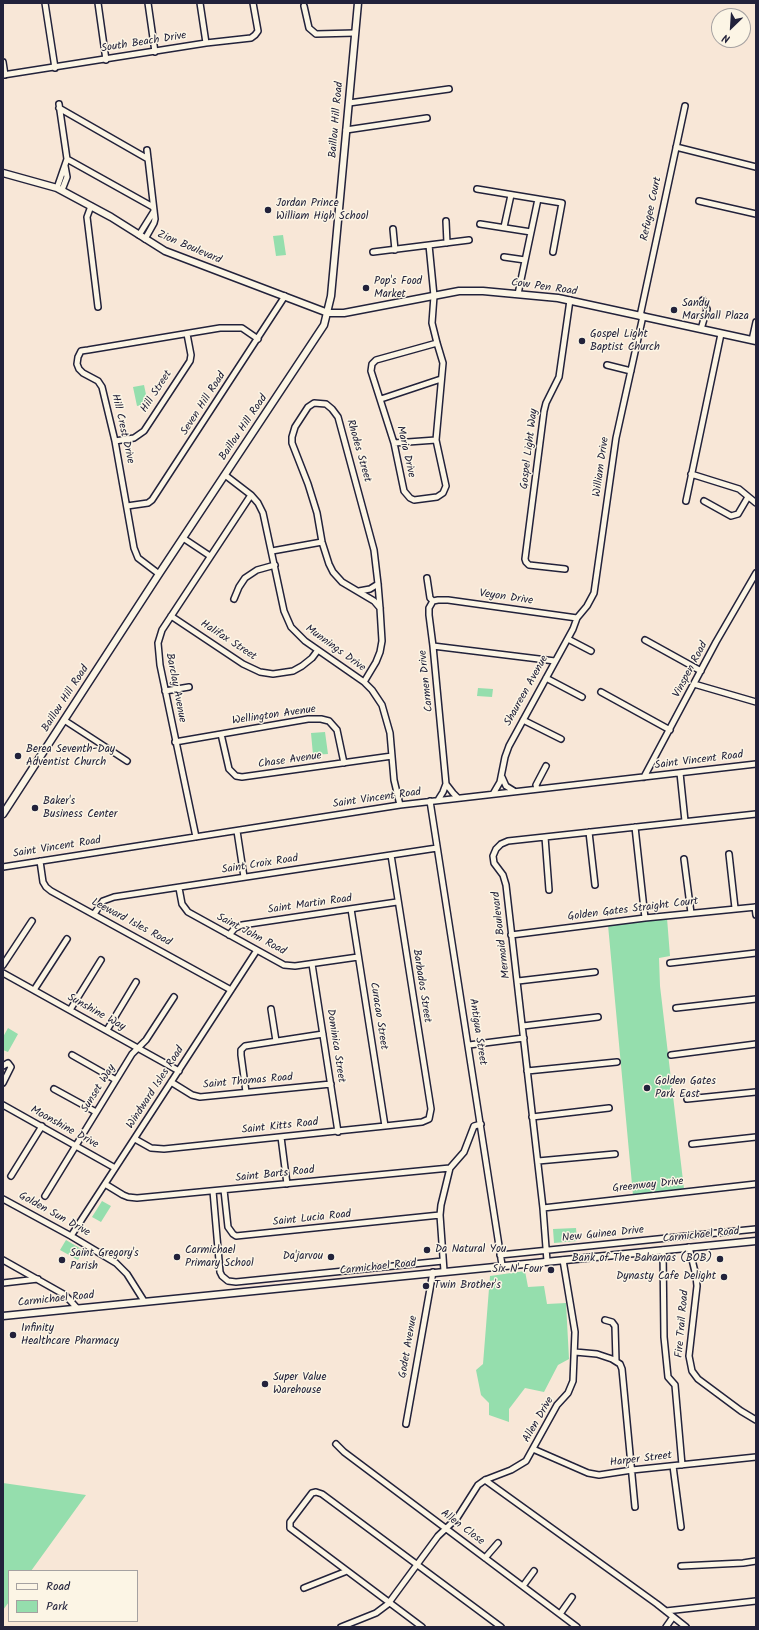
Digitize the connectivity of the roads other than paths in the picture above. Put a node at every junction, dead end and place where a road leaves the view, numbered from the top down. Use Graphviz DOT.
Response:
graph roads {
  1 [pos="45,3"];
  2 [pos="98,3"];
  3 [pos="148,3"];
  4 [pos="200,3"];
  5 [pos="253,3"];
  6 [pos="358,3"];
  7 [pos="304,6"];
  8 [pos="356,33"];
  9 [pos="206,43"];
  10 [pos="155,52"];
  11 [pos="106,60"];
  12 [pos="3,62"];
  13 [pos="55,68"];
  14 [pos="4,75"];
  15 [pos="449,89"];
  16 [pos="349,103"];
  17 [pos="684,106"];
  18 [pos="427,118"];
  19 [pos="346,130"];
  20 [pos="676,147"];
  21 [pos="147,150"];
  22 [pos="67,159"];
  23 [pos="148,159"];
  24 [pos="756,167"];
  25 [pos="3,173"];
  26 [pos="59,189"];
  27 [pos="477,189"];
  28 [pos="511,195"];
  29 [pos="538,199"];
  30 [pos="699,201"];
  31 [pos="91,206"];
  32 [pos="154,209"];
  33 [pos="756,214"];
  34 [pos="446,221"];
  35 [pos="480,224"];
  36 [pos="504,227"];
  37 [pos="393,229"];
  38 [pos="531,232"];
  39 [pos="139,235"];
  40 [pos="145,239"];
  41 [pos="469,240"];
  42 [pos="447,243"];
  43 [pos="429,245"];
  44 [pos="395,250"];
  45 [pos="373,252"];
  46 [pos="553,252"];
  47 [pos="504,257"];
  48 [pos="525,260"];
  49 [pos="518,294"];
  50 [pos="285,296"];
  51 [pos="434,296"];
  52 [pos="570,300"];
  53 [pos="703,300"];
  54 [pos="98,307"];
  55 [pos="328,313"];
  56 [pos="641,316"];
  57 [pos="756,322"];
  58 [pos="701,329"];
  59 [pos="187,334"];
  60 [pos="721,334"];
  61 [pos="258,339"];
  62 [pos="754,340"];
  63 [pos="437,343"];
  64 [pos="607,366"];
  65 [pos="631,371"];
  66 [pos="441,379"];
  67 [pos="381,399"];
  68 [pos="436,440"];
  69 [pos="115,441"];
  70 [pos="394,443"];
  71 [pos="691,474"];
  72 [pos="225,475"];
  73 [pos="251,495"];
  74 [pos="748,497"];
  75 [pos="686,501"];
  76 [pos="704,501"];
  77 [pos="756,503"];
  78 [pos="128,506"];
  79 [pos="183,538"];
  80 [pos="322,542"];
  81 [pos="272,551"];
  82 [pos="210,556"];
  83 [pos="275,566"];
  84 [pos="565,569"];
  85 [pos="756,572"];
  86 [pos="159,574"];
  87 [pos="427,578"];
  88 [pos="378,584"];
  89 [pos="358,591"];
  90 [pos="234,599"];
  91 [pos="433,601"];
  92 [pos="380,608"];
  93 [pos="171,616"];
  94 [pos="577,618"];
  95 [pos="568,639"];
  96 [pos="645,640"];
  97 [pos="434,646"];
  98 [pos="318,650"];
  99 [pos="591,650"];
  100 [pos="555,661"];
  101 [pos="701,671"];
  102 [pos="546,678"];
  103 [pos="364,682"];
  104 [pos="694,684"];
  105 [pos="188,687"];
  106 [pos="165,691"];
  107 [pos="601,692"];
  108 [pos="582,697"];
  109 [pos="756,702"];
  110 [pos="64,720"];
  111 [pos="523,720"];
  112 [pos="670,730"];
  113 [pos="221,734"];
  114 [pos="561,740"];
  115 [pos="175,742"];
  116 [pos="392,756"];
  117 [pos="127,761"];
  118 [pos="344,763"];
  119 [pos="756,764"];
  120 [pos="546,766"];
  121 [pos="680,773"];
  122 [pos="502,777"];
  123 [pos="644,777"];
  124 [pos="446,784"];
  125 [pos="536,789"];
  126 [pos="514,791"];
  127 [pos="493,794"];
  128 [pos="458,798"];
  129 [pos="438,800"];
  130 [pos="430,801"];
  131 [pos="400,805"];
  132 [pos="3,814"];
  133 [pos="756,814"];
  134 [pos="685,821"];
  135 [pos="635,827"];
  136 [pos="237,831"];
  137 [pos="589,832"];
  138 [pos="196,837"];
  139 [pos="545,837"];
  140 [pos="437,848"];
  141 [pos="729,854"];
  142 [pos="391,855"];
  143 [pos="684,859"];
  144 [pos="40,861"];
  145 [pos="3,867"];
  146 [pos="244,877"];
  147 [pos="595,885"];
  148 [pos="179,888"];
  149 [pos="550,890"];
  150 [pos="398,902"];
  151 [pos="756,907"];
  152 [pos="735,908"];
  153 [pos="351,909"];
  154 [pos="692,913"];
  155 [pos="94,914"];
  156 [pos="756,915"];
  157 [pos="645,918"];
  158 [pos="32,920"];
  159 [pos="229,935"];
  160 [pos="512,935"];
  161 [pos="68,939"];
  162 [pos="257,950"];
  163 [pos="756,953"];
  164 [pos="358,956"];
  165 [pos="101,960"];
  166 [pos="670,963"];
  167 [pos="312,964"];
  168 [pos="3,965"];
  169 [pos="594,972"];
  170 [pos="3,973"];
  171 [pos="518,981"];
  172 [pos="136,982"];
  173 [pos="34,990"];
  174 [pos="231,990"];
  175 [pos="174,997"];
  176 [pos="756,999"];
  177 [pos="676,1008"];
  178 [pos="271,1009"];
  179 [pos="70,1010"];
  180 [pos="598,1017"];
  181 [pos="523,1026"];
  182 [pos="107,1030"];
  183 [pos="323,1034"];
  184 [pos="524,1038"];
  185 [pos="276,1040"];
  186 [pos="756,1044"];
  187 [pos="469,1045"];
  188 [pos="139,1048"];
  189 [pos="72,1054"];
  190 [pos="671,1055"];
  191 [pos="617,1062"];
  192 [pos="3,1066"];
  193 [pos="178,1070"];
  194 [pos="527,1071"];
  195 [pos="116,1080"];
  196 [pos="171,1082"];
  197 [pos="3,1083"];
  198 [pos="331,1084"];
  199 [pos="54,1089"];
  200 [pos="246,1092"];
  201 [pos="756,1092"];
  202 [pos="687,1099"];
  203 [pos="5,1106"];
  204 [pos="609,1108"];
  205 [pos="3,1112"];
  206 [pos="96,1112"];
  207 [pos="532,1117"];
  208 [pos="429,1119"];
  209 [pos="481,1124"];
  210 [pos="42,1126"];
  211 [pos="385,1126"];
  212 [pos="338,1132"];
  213 [pos="756,1136"];
  214 [pos="281,1137"];
  215 [pos="135,1139"];
  216 [pos="692,1144"];
  217 [pos="76,1146"];
  218 [pos="615,1154"];
  219 [pos="538,1161"];
  220 [pos="115,1168"];
  221 [pos="450,1168"];
  222 [pos="11,1176"];
  223 [pos="105,1184"];
  224 [pos="287,1184"];
  225 [pos="756,1184"];
  226 [pos="224,1190"];
  227 [pos="213,1191"];
  228 [pos="45,1196"];
  229 [pos="3,1198"];
  230 [pos="543,1208"];
  231 [pos="440,1215"];
  232 [pos="756,1229"];
  233 [pos="71,1236"];
  234 [pos="756,1241"];
  235 [pos="690,1247"];
  236 [pos="663,1250"];
  237 [pos="547,1251"];
  238 [pos="500,1254"];
  239 [pos="3,1260"];
  240 [pos="563,1260"];
  241 [pos="443,1261"];
  242 [pos="547,1261"];
  243 [pos="502,1265"];
  244 [pos="444,1271"];
  245 [pos="432,1272"];
  246 [pos="38,1279"];
  247 [pos="236,1282"];
  248 [pos="3,1283"];
  249 [pos="237,1292"];
  250 [pos="144,1301"];
  251 [pos="77,1308"];
  252 [pos="3,1316"];
  253 [pos="605,1320"];
  254 [pos="575,1352"];
  255 [pos="616,1361"];
  256 [pos="756,1420"];
  257 [pos="406,1424"];
  258 [pos="336,1444"];
  259 [pos="533,1449"];
  260 [pos="756,1457"];
  261 [pos="682,1465"];
  262 [pos="673,1466"];
  263 [pos="632,1470"];
  264 [pos="485,1480"];
  265 [pos="635,1507"];
  266 [pos="680,1527"];
  267 [pos="447,1528"];
  268 [pos="498,1543"];
  269 [pos="485,1558"];
  270 [pos="756,1561"];
  271 [pos="417,1564"];
  272 [pos="681,1566"];
  273 [pos="347,1571"];
  274 [pos="534,1571"];
  275 [pos="523,1586"];
  276 [pos="304,1588"];
  277 [pos="572,1597"];
  278 [pos="756,1601"];
  279 [pos="389,1602"];
  280 [pos="666,1611"];
  281 [pos="560,1614"];
  282 [pos="673,1617"];
  283 [pos="349,1626"];
  284 [pos="341,1627"];
  285 [pos="422,1627"];
  286 [pos="501,1627"];
  287 [pos="577,1627"];
  288 [pos="666,1627"];
  289 [pos="686,1627"];
  1 -- 13 [label="street"];
  2 -- 11 [label="street"];
  3 -- 10 [label="street"];
  4 -- 9 [label="street"];
  5 -- 9 [label="street, South Beach Drive"];
  6 -- 8 [label="main road, Baillou Hill Road"];
  7 -- 8 [label="street"];
  8 -- 16 [label="main road, Baillou Hill Road"];
  9 -- 10 [label="street, South Beach Drive"];
  10 -- 11 [label="street, South Beach Drive"];
  11 -- 13 [label="street, South Beach Drive"];
  12 -- 14 [label="street"];
  13 -- 14 [label="street, South Beach Drive"];
  15 -- 16 [label="street"];
  16 -- 19 [label="main road, Baillou Hill Road"];
  17 -- 20 [label="street, Refugee Court"];
  18 -- 19 [label="street"];
  19 -- 55 [label="main road, Baillou Hill Road"];
  20 -- 24 [label="street"];
  20 -- 56 [label="street, Refugee Court"];
  21 -- 23 [label="street"];
  22 -- 23 [label="street"];
  22 -- 26 [label="street"];
  22 -- 32 [label="street"];
  23 -- 32 [label="street"];
  25 -- 26 [label="main road, Zion Boulevard"];
  26 -- 31 [label="main road, Zion Boulevard"];
  27 -- 28 [label="street"];
  28 -- 29 [label="street"];
  28 -- 36 [label="street"];
  29 -- 38 [label="street"];
  29 -- 46 [label="street"];
  30 -- 33 [label="street"];
  31 -- 39 [label="main road, Zion Boulevard"];
  31 -- 54 [label="street"];
  32 -- 39 [label="street"];
  32 -- 40 [label="street"];
  34 -- 42 [label="street"];
  35 -- 36 [label="street"];
  36 -- 38 [label="street"];
  37 -- 44 [label="street"];
  38 -- 48 [label="street"];
  39 -- 40 [label="main road, Zion Boulevard"];
  40 -- 50 [label="main road, Zion Boulevard"];
  41 -- 42 [label="street"];
  42 -- 43 [label="street"];
  43 -- 44 [label="street"];
  43 -- 51 [label="street, Maria Drive"];
  44 -- 45 [label="street"];
  47 -- 48 [label="street"];
  48 -- 49 [label="street"];
  49 -- 51 [label="main road, Cow Pen Road"];
  49 -- 52 [label="main road, Cow Pen Road"];
  50 -- 55 [label="main road, Zion Boulevard"];
  50 -- 61 [label="street, Seven Hill Road"];
  51 -- 55 [label="main road, Cow Pen Road"];
  51 -- 63 [label="street, Maria Drive"];
  52 -- 56 [label="main road, Cow Pen Road"];
  52 -- 84 [label="street, Gospel Light Way"];
  53 -- 58 [label="street"];
  55 -- 72 [label="main road, Baillou Hill Road"];
  56 -- 58 [label="main road, Cow Pen Road"];
  56 -- 65 [label="street, William Drive"];
  57 -- 62 [label="street"];
  58 -- 60 [label="main road, Cow Pen Road"];
  59 -- 61 [label="street, Hill Crest Drive"];
  59 -- 69 [label="street, Hill Street"];
  59 -- 69 [label="street, Hill Crest Drive"];
  60 -- 62 [label="main road, Cow Pen Road"];
  60 -- 71 [label="street"];
  61 -- 78 [label="street, Seven Hill Road"];
  63 -- 66 [label="street, Maria Drive"];
  63 -- 67 [label="street, Maria Drive"];
  64 -- 65 [label="street"];
  65 -- 94 [label="street, William Drive"];
  66 -- 67 [label="street"];
  66 -- 68 [label="street, Maria Drive"];
  67 -- 70 [label="street, Maria Drive"];
  68 -- 70 [label="street"];
  68 -- 70 [label="street, Maria Drive"];
  69 -- 78 [label="street, Hill Crest Drive"];
  71 -- 74 [label="street"];
  71 -- 75 [label="street"];
  72 -- 73 [label="street, Munnings Drive"];
  72 -- 79 [label="main road, Baillou Hill Road"];
  73 -- 81 [label="street, Munnings Drive"];
  73 -- 82 [label="street, Barclay Avenue"];
  74 -- 76 [label="street"];
  74 -- 77 [label="street"];
  78 -- 86 [label="street, Hill Crest Drive"];
  79 -- 82 [label="street"];
  79 -- 86 [label="main road, Baillou Hill Road"];
  80 -- 81 [label="street"];
  80 -- 88 [label="street, Rhodes Street"];
  80 -- 89 [label="street, Rhodes Street"];
  81 -- 83 [label="street, Munnings Drive"];
  82 -- 93 [label="street, Barclay Avenue"];
  83 -- 90 [label="street"];
  83 -- 98 [label="street, Munnings Drive"];
  85 -- 101 [label="street, Vinspen Road"];
  86 -- 110 [label="main road, Baillou Hill Road"];
  87 -- 91 [label="street, Carmen Drive"];
  88 -- 89 [label="street"];
  88 -- 92 [label="street, Rhodes Street"];
  89 -- 92 [label="street, Rhodes Street"];
  91 -- 94 [label="street, Veyon Drive"];
  91 -- 97 [label="street, Carmen Drive"];
  92 -- 103 [label="street, Rhodes Street"];
  93 -- 98 [label="street, Halifax Street"];
  93 -- 106 [label="street, Barclay Avenue"];
  94 -- 95 [label="street, Shaureen Avenue"];
  95 -- 99 [label="street"];
  95 -- 100 [label="street, Shaureen Avenue"];
  96 -- 101 [label="street"];
  97 -- 100 [label="street"];
  97 -- 124 [label="street, Carmen Drive"];
  98 -- 103 [label="street, Munnings Drive"];
  100 -- 102 [label="street, Shaureen Avenue"];
  101 -- 104 [label="street, Vinspen Road"];
  102 -- 108 [label="street"];
  102 -- 111 [label="street, Shaureen Avenue"];
  103 -- 116 [label="street, Munnings Drive"];
  104 -- 109 [label="street"];
  104 -- 112 [label="street, Vinspen Road"];
  105 -- 106 [label="street"];
  106 -- 115 [label="street, Barclay Avenue"];
  107 -- 112 [label="street"];
  110 -- 117 [label="street"];
  110 -- 132 [label="main road, Baillou Hill Road"];
  111 -- 114 [label="street"];
  111 -- 122 [label="street, Shaureen Avenue"];
  112 -- 123 [label="street, Vinspen Road"];
  113 -- 115 [label="street, Wellington Avenue"];
  113 -- 118 [label="street, Chase Avenue"];
  113 -- 118 [label="street, Wellington Avenue"];
  115 -- 138 [label="street, Barclay Avenue"];
  116 -- 118 [label="street, Chase Avenue"];
  116 -- 131 [label="street, Munnings Drive"];
  119 -- 121 [label="street, Saint Vincent Road"];
  120 -- 125 [label="street"];
  121 -- 123 [label="street, Saint Vincent Road"];
  121 -- 134 [label="street"];
  122 -- 126 [label="street"];
  122 -- 127 [label="street, Shaureen Avenue"];
  123 -- 125 [label="street, Saint Vincent Road"];
  124 -- 128 [label="street"];
  124 -- 129 [label="street"];
  125 -- 126 [label="street, Saint Vincent Road"];
  126 -- 127 [label="street, Saint Vincent Road"];
  127 -- 128 [label="street, Saint Vincent Road"];
  128 -- 129 [label="street, Saint Vincent Road"];
  129 -- 130 [label="street, Saint Vincent Road"];
  130 -- 131 [label="street, Saint Vincent Road"];
  130 -- 140 [label="street, Antigua Street"];
  131 -- 136 [label="street, Saint Vincent Road"];
  133 -- 134 [label="street, Mermaid Boulevard"];
  134 -- 135 [label="street, Mermaid Boulevard"];
  135 -- 137 [label="street, Mermaid Boulevard"];
  135 -- 157 [label="street"];
  136 -- 138 [label="street, Saint Vincent Road"];
  136 -- 146 [label="street"];
  137 -- 139 [label="street, Mermaid Boulevard"];
  137 -- 147 [label="street"];
  138 -- 144 [label="street, Saint Vincent Road"];
  139 -- 149 [label="street"];
  139 -- 160 [label="street, Mermaid Boulevard"];
  140 -- 142 [label="street, Saint Croix Road"];
  140 -- 187 [label="street, Antigua Street"];
  141 -- 152 [label="street"];
  142 -- 146 [label="street, Saint Croix Road"];
  142 -- 150 [label="street, Barbados Street"];
  143 -- 154 [label="street"];
  144 -- 145 [label="street, Saint Vincent Road"];
  144 -- 155 [label="street, Leeward Isles Road"];
  146 -- 148 [label="street, Saint Croix Road"];
  148 -- 155 [label="street, Saint Croix Road"];
  148 -- 159 [label="street, Saint John Road"];
  150 -- 153 [label="street, Saint Martin Road"];
  150 -- 208 [label="street, Barbados Street"];
  151 -- 152 [label="street, Golden Gates Straight Court"];
  151 -- 156 [label="street"];
  152 -- 154 [label="street, Golden Gates Straight Court"];
  153 -- 159 [label="street, Saint Martin Road"];
  153 -- 164 [label="street, Curacao Street"];
  154 -- 157 [label="street, Golden Gates Straight Court"];
  155 -- 174 [label="street, Leeward Isles Road"];
  157 -- 160 [label="street, Golden Gates Straight Court"];
  158 -- 168 [label="street"];
  159 -- 162 [label="street, Saint John Road"];
  160 -- 171 [label="street, Mermaid Boulevard"];
  161 -- 173 [label="street"];
  162 -- 167 [label="street, Saint John Road"];
  162 -- 174 [label="street, Windward Isles Road"];
  163 -- 166 [label="street"];
  164 -- 167 [label="street, Saint John Road"];
  164 -- 211 [label="street, Curacao Street"];
  165 -- 179 [label="street"];
  167 -- 183 [label="street, Dominica Street"];
  169 -- 171 [label="street"];
  170 -- 173 [label="street, Sunshine Way"];
  171 -- 181 [label="street, Mermaid Boulevard"];
  172 -- 182 [label="street"];
  173 -- 179 [label="street, Sunshine Way"];
  174 -- 193 [label="street, Windward Isles Road"];
  175 -- 188 [label="street, Sunset Way"];
  176 -- 177 [label="street"];
  178 -- 185 [label="street"];
  179 -- 182 [label="street, Sunshine Way"];
  180 -- 181 [label="street"];
  181 -- 184 [label="street, Mermaid Boulevard"];
  182 -- 188 [label="street, Sunshine Way"];
  183 -- 185 [label="street"];
  183 -- 198 [label="street, Dominica Street"];
  184 -- 187 [label="street"];
  184 -- 194 [label="street, Mermaid Boulevard"];
  185 -- 200 [label="street"];
  186 -- 190 [label="street"];
  187 -- 209 [label="street, Antigua Street"];
  188 -- 193 [label="street, Sunshine Way"];
  188 -- 195 [label="street, Sunset Way"];
  189 -- 195 [label="street"];
  191 -- 194 [label="street"];
  192 -- 197 [label="street"];
  193 -- 196 [label="street, Windward Isles Road"];
  194 -- 207 [label="street, Mermaid Boulevard"];
  195 -- 206 [label="street, Sunset Way"];
  196 -- 200 [label="street, Saint Thomas Road"];
  196 -- 215 [label="street, Windward Isles Road"];
  198 -- 200 [label="street, Saint Thomas Road"];
  198 -- 212 [label="street, Dominica Street"];
  199 -- 206 [label="street"];
  201 -- 202 [label="street"];
  203 -- 205 [label="street"];
  203 -- 210 [label="street, Moonshine Drive"];
  204 -- 207 [label="street"];
  206 -- 217 [label="street, Sunset Way"];
  207 -- 219 [label="street, Mermaid Boulevard"];
  208 -- 211 [label="street, Saint Kitts Road"];
  209 -- 221 [label="street"];
  209 -- 238 [label="street, Antigua Street"];
  210 -- 217 [label="street, Moonshine Drive"];
  210 -- 222 [label="street"];
  211 -- 212 [label="street, Saint Kitts Road"];
  212 -- 214 [label="street, Saint Kitts Road"];
  213 -- 216 [label="street"];
  214 -- 215 [label="street, Saint Kitts Road"];
  214 -- 224 [label="street"];
  215 -- 220 [label="street, Windward Isles Road"];
  217 -- 220 [label="street, Moonshine Drive"];
  217 -- 228 [label="street, Sunset Way"];
  218 -- 219 [label="street"];
  219 -- 230 [label="street, Mermaid Boulevard"];
  220 -- 223 [label="street, Windward Isles Road"];
  221 -- 224 [label="street, Saint Barts Road"];
  221 -- 231 [label="street"];
  223 -- 227 [label="street, Saint Barts Road"];
  223 -- 233 [label="street, Windward Isles Road"];
  224 -- 226 [label="street, Saint Barts Road"];
  225 -- 230 [label="street, Greenway Drive"];
  226 -- 227 [label="street, Saint Barts Road"];
  226 -- 231 [label="street, Saint Lucia Road"];
  227 -- 247 [label="street"];
  229 -- 233 [label="street, Golden Sun Drive"];
  230 -- 237 [label="street, Mermaid Boulevard"];
  231 -- 241 [label="street"];
  232 -- 237 [label="street, New Guinea Drive"];
  233 -- 250 [label="street, Golden Sun Drive"];
  234 -- 235 [label="main road, Carmichael Road"];
  235 -- 236 [label="main road, Carmichael Road"];
  235 -- 256 [label="street, Fire Trail Road"];
  236 -- 240 [label="main road, Carmichael Road"];
  236 -- 261 [label="street"];
  237 -- 238 [label="street, New Guinea Drive"];
  237 -- 242 [label="street, Mermaid Boulevard"];
  238 -- 243 [label="street, Antigua Street"];
  239 -- 246 [label="street"];
  240 -- 242 [label="main road, Carmichael Road"];
  240 -- 254 [label="street, Allen Drive"];
  241 -- 244 [label="street"];
  241 -- 247 [label="street"];
  242 -- 243 [label="main road, Carmichael Road"];
  243 -- 244 [label="main road, Carmichael Road"];
  244 -- 245 [label="main road, Carmichael Road"];
  245 -- 249 [label="main road, Carmichael Road"];
  245 -- 257 [label="street, Godet Avenue"];
  246 -- 248 [label="street"];
  246 -- 251 [label="street"];
  247 -- 249 [label="street"];
  249 -- 250 [label="main road, Carmichael Road"];
  250 -- 251 [label="main road, Carmichael Road"];
  251 -- 252 [label="main road, Carmichael Road"];
  253 -- 255 [label="street"];
  254 -- 255 [label="street"];
  254 -- 259 [label="street, Allen Drive"];
  255 -- 263 [label="street"];
  258 -- 267 [label="street, Allen Close"];
  259 -- 263 [label="street, Harper Street"];
  259 -- 264 [label="street, Allen Drive"];
  260 -- 261 [label="street, Harper Street"];
  261 -- 262 [label="street, Harper Street"];
  262 -- 263 [label="street, Harper Street"];
  262 -- 266 [label="street"];
  263 -- 265 [label="street"];
  264 -- 267 [label="street, Allen Drive"];
  264 -- 280 [label="street"];
  267 -- 269 [label="street, Allen Close"];
  267 -- 271 [label="street, Allen Drive"];
  268 -- 269 [label="street"];
  269 -- 275 [label="street, Allen Close"];
  270 -- 272 [label="street"];
  271 -- 273 [label="street"];
  271 -- 279 [label="street, Allen Drive"];
  271 -- 286 [label="street"];
  273 -- 276 [label="street"];
  273 -- 279 [label="street"];
  274 -- 275 [label="street"];
  275 -- 281 [label="street, Allen Close"];
  277 -- 281 [label="street"];
  278 -- 280 [label="street"];
  279 -- 283 [label="street, Allen Drive"];
  279 -- 285 [label="street"];
  280 -- 282 [label="street"];
  281 -- 287 [label="street, Allen Close"];
  282 -- 288 [label="street"];
  282 -- 289 [label="street"];
  283 -- 284 [label="street, Allen Drive"];
}
